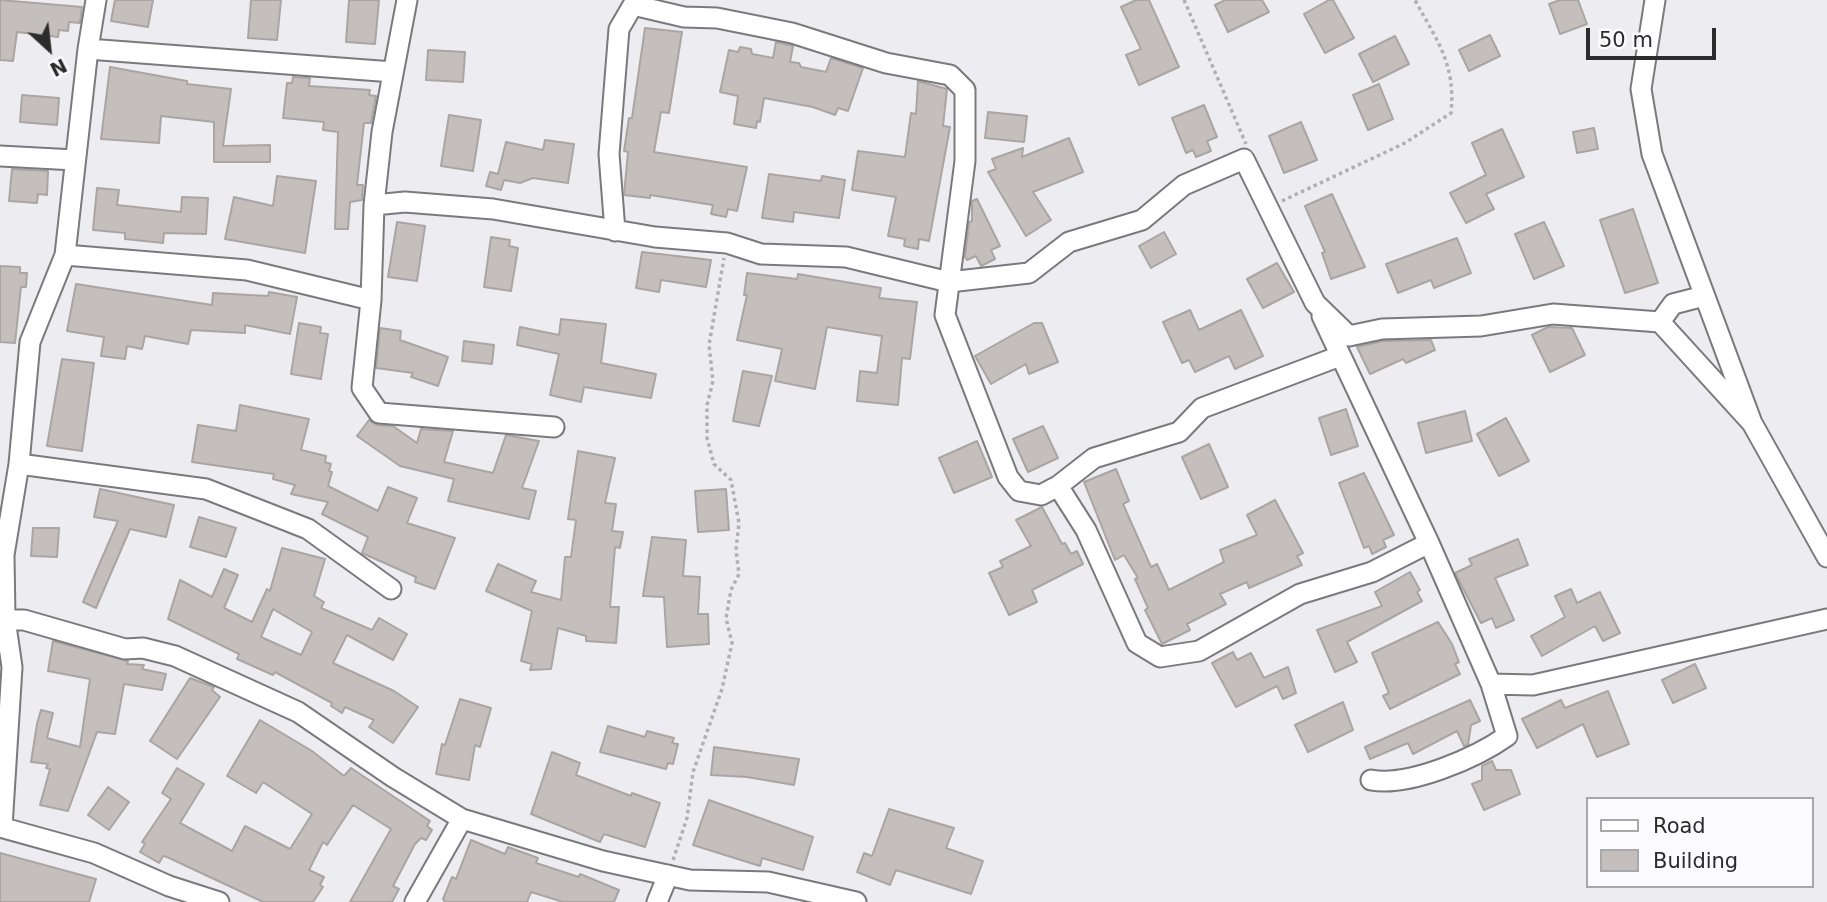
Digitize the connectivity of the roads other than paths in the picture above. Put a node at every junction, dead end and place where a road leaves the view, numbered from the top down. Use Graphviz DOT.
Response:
graph roads {
  1 [pos="96,0"];
  2 [pos="407,0"];
  3 [pos="1655,0"];
  4 [pos="632,2"];
  5 [pos="88,49"];
  6 [pos="393,72"];
  7 [pos="0,156"];
  8 [pos="75,160"];
  9 [pos="374,205"];
  10 [pos="615,231"];
  11 [pos="65,256"];
  12 [pos="949,282"];
  13 [pos="1704,296"];
  14 [pos="371,300"];
  15 [pos="1315,303"];
  16 [pos="1660,321"];
  17 [pos="1340,356"];
  18 [pos="1752,423"];
  19 [pos="554,427"];
  20 [pos="19,464"];
  21 [pos="1058,486"];
  22 [pos="1429,543"];
  23 [pos="1827,557"];
  24 [pos="391,589"];
  25 [pos="5,620"];
  26 [pos="1827,620"];
  27 [pos="1491,684"];
  28 [pos="1371,780"];
  29 [pos="462,818"];
  30 [pos="1,827"];
  31 [pos="668,875"];
  32 [pos="219,902"];
  33 [pos="415,902"];
  34 [pos="657,902"];
  35 [pos="856,902"];
  1 -- 5 [label="street"];
  2 -- 6 [label="street"];
  3 -- 13 [label="street"];
  4 -- 10 [label="street"];
  4 -- 12 [label="street"];
  5 -- 6 [label="street"];
  5 -- 8 [label="street"];
  6 -- 9 [label="street"];
  7 -- 8 [label="street"];
  8 -- 11 [label="street"];
  9 -- 10 [label="street"];
  9 -- 14 [label="street"];
  10 -- 12 [label="street"];
  11 -- 14 [label="street"];
  11 -- 20 [label="street"];
  12 -- 15 [label="street"];
  12 -- 21 [label="street"];
  13 -- 16 [label="street"];
  13 -- 18 [label="street"];
  14 -- 19 [label="street"];
  15 -- 16 [label="street"];
  15 -- 17 [label="street"];
  16 -- 18 [label="street"];
  17 -- 21 [label="street"];
  17 -- 22 [label="street"];
  18 -- 23 [label="street"];
  20 -- 24 [label="street"];
  20 -- 25 [label="street"];
  21 -- 22 [label="street"];
  22 -- 27 [label="street"];
  25 -- 29 [label="street"];
  25 -- 30 [label="street"];
  26 -- 27 [label="street"];
  27 -- 28 [label="street"];
  29 -- 31 [label="street"];
  29 -- 33 [label="street"];
  30 -- 32 [label="street"];
  31 -- 34 [label="street"];
  31 -- 35 [label="street"];
}
